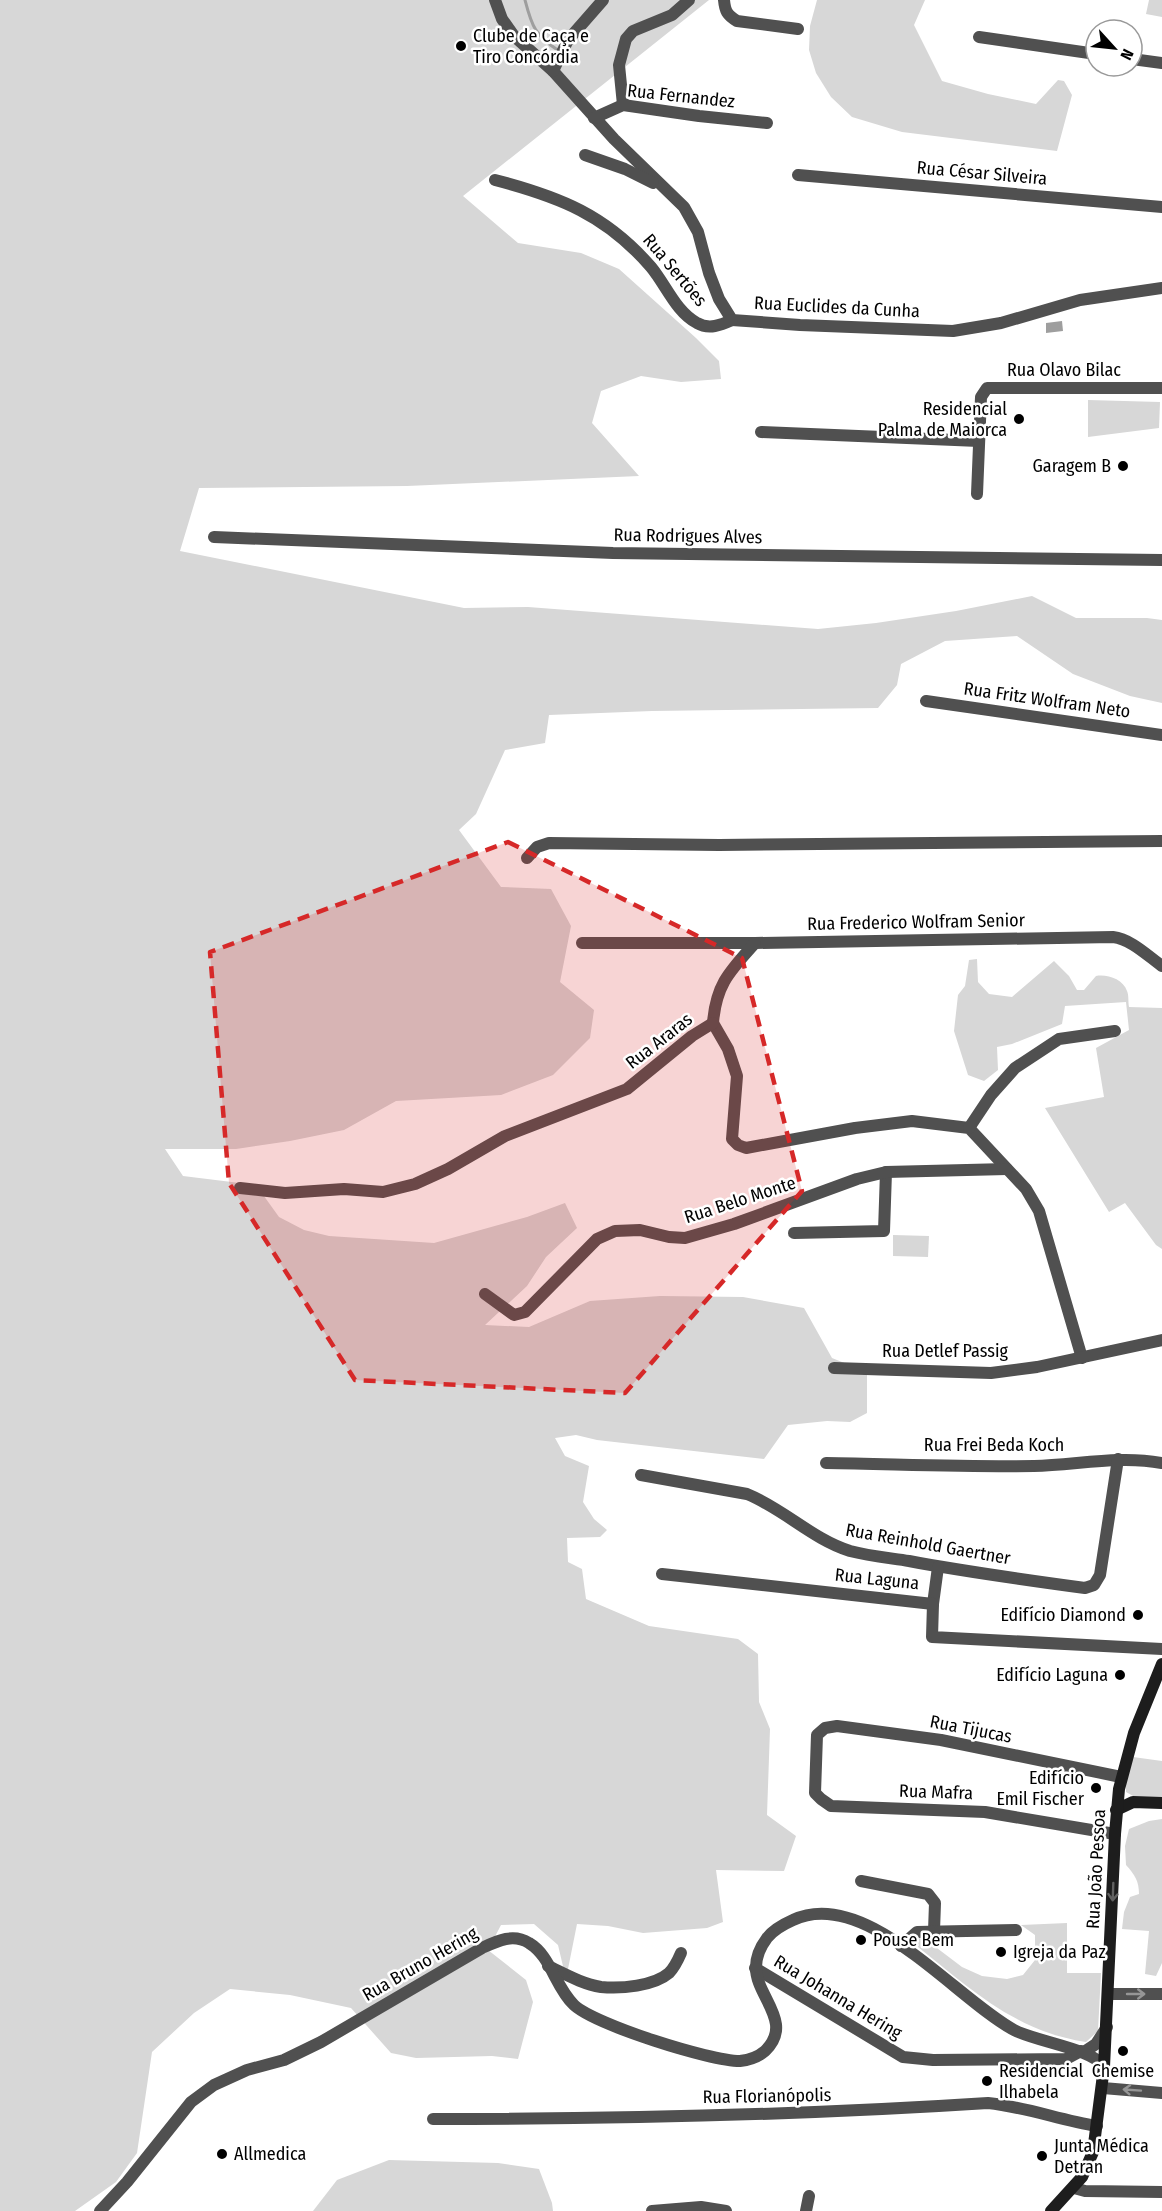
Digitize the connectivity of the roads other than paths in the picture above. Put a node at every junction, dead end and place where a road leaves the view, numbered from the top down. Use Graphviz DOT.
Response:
graph roads {
  1 [pos="495,0"];
  2 [pos="603,0"];
  3 [pos="689,0"];
  4 [pos="724,0"];
  5 [pos="798,29"];
  6 [pos="979,37"];
  7 [pos="1084,52"];
  8 [pos="1144,61"];
  9 [pos="1162,63"];
  10 [pos="553,71"];
  11 [pos="623,105"];
  12 [pos="594,118"];
  13 [pos="767,123"];
  14 [pos="585,155"];
  15 [pos="798,176"];
  16 [pos="495,180"];
  17 [pos="665,189"];
  18 [pos="1162,207"];
  19 [pos="1162,288"];
  20 [pos="732,320"];
  21 [pos="1162,388"];
  22 [pos="761,432"];
  23 [pos="979,441"];
  24 [pos="977,494"];
  25 [pos="214,537"];
  26 [pos="1162,560"];
  27 [pos="926,700"];
  28 [pos="1162,735"];
  29 [pos="1162,841"];
  30 [pos="527,858"];
  31 [pos="582,943"];
  32 [pos="755,943"];
  33 [pos="1162,966"];
  34 [pos="713,1023"];
  35 [pos="1115,1031"];
  36 [pos="969,1128"];
  37 [pos="1007,1169"];
  38 [pos="886,1172"];
  39 [pos="240,1188"];
  40 [pos="794,1233"];
  41 [pos="485,1294"];
  42 [pos="1162,1340"];
  43 [pos="1082,1358"];
  44 [pos="834,1368"];
  45 [pos="1118,1460"];
  46 [pos="826,1463"];
  47 [pos="1162,1463"];
  48 [pos="640,1475"];
  49 [pos="938,1567"];
  50 [pos="662,1574"];
  51 [pos="933,1604"];
  52 [pos="1162,1649"];
  53 [pos="1162,1664"];
  54 [pos="817,1736"];
  55 [pos="1120,1783"];
  56 [pos="1133,1802"];
  57 [pos="1162,1803"];
  58 [pos="1116,1810"];
  59 [pos="1115,1834"];
  60 [pos="861,1881"];
  61 [pos="1016,1930"];
  62 [pos="934,1931"];
  63 [pos="901,1946"];
  64 [pos="681,1953"];
  65 [pos="548,1966"];
  66 [pos="756,1968"];
  67 [pos="1109,1994"];
  68 [pos="1162,1994"];
  69 [pos="1107,2026"];
  70 [pos="1082,2052"];
  71 [pos="1104,2067"];
  72 [pos="1102,2088"];
  73 [pos="1162,2092"];
  74 [pos="434,2119"];
  75 [pos="1097,2126"];
  76 [pos="1074,2188"];
  77 [pos="1162,2192"];
  78 [pos="809,2196"];
  79 [pos="99,2211"];
  80 [pos="652,2211"];
  81 [pos="726,2211"];
  82 [pos="806,2211"];
  83 [pos="1051,2211"];
  1 -- 10 [label="street, Rua Euclides da Cunha"];
  2 -- 10 [label="street"];
  3 -- 11 [label="street"];
  4 -- 5 [label="street"];
  6 -- 7 [label="street"];
  8 -- 9 [label="street"];
  10 -- 12 [label="street, Rua Euclides da Cunha"];
  11 -- 12 [label="street, Rua Fernandez"];
  11 -- 13 [label="street, Rua Fernandez"];
  12 -- 17 [label="street, Rua Euclides da Cunha"];
  14 -- 17 [label="street"];
  15 -- 18 [label="street, Rua César Silveira"];
  16 -- 20 [label="street, Rua Sertões"];
  17 -- 20 [label="street, Rua Euclides da Cunha"];
  19 -- 20 [label="street, Rua Euclides da Cunha"];
  21 -- 23 [label="street, Rua Olavo Bilac"];
  22 -- 23 [label="street"];
  23 -- 24 [label="street"];
  25 -- 26 [label="street, Rua Rodrigues Alves"];
  27 -- 28 [label="street, Rua Fritz Wolfram Neto"];
  29 -- 30 [label="street"];
  31 -- 32 [label="street, Rua Frederico Wolfram Senior"];
  32 -- 33 [label="street, Rua Frederico Wolfram Senior"];
  32 -- 34 [label="street"];
  34 -- 36 [label="street, Rua Araras"];
  34 -- 39 [label="street, Rua Araras"];
  35 -- 36 [label="street"];
  36 -- 37 [label="street"];
  37 -- 38 [label="street, Rua Belo Monte"];
  37 -- 43 [label="street"];
  38 -- 40 [label="street"];
  38 -- 41 [label="street, Rua Belo Monte"];
  42 -- 43 [label="street, Rua Detlef Passig"];
  43 -- 44 [label="street, Rua Detlef Passig"];
  45 -- 46 [label="street, Rua Frei Beda Koch"];
  45 -- 47 [label="street, Rua Frei Beda Koch"];
  45 -- 49 [label="street, Rua Reinhold Gaertner"];
  48 -- 49 [label="street, Rua Reinhold Gaertner"];
  49 -- 51 [label="street"];
  50 -- 51 [label="street, Rua Laguna"];
  51 -- 52 [label="street, Rua Laguna"];
  53 -- 55 [label="main road, Rua João Pessoa"];
  54 -- 55 [label="street, Rua Tijucas"];
  54 -- 59 [label="street, Rua Mafra"];
  55 -- 56 [label="main road"];
  55 -- 58 [label="main road, Rua João Pessoa"];
  56 -- 57 [label="main road"];
  56 -- 58 [label="main road"];
  58 -- 59 [label="main road, Rua João Pessoa"];
  59 -- 67 [label="main road, Rua João Pessoa, one-way"];
  60 -- 62 [label="street"];
  61 -- 62 [label="street"];
  62 -- 63 [label="street"];
  63 -- 66 [label="street"];
  63 -- 70 [label="street"];
  64 -- 65 [label="street"];
  65 -- 66 [label="street, Rua Bruno Hering"];
  65 -- 79 [label="street, Rua Bruno Hering"];
  66 -- 70 [label="street, Rua Johanna Hering"];
  67 -- 68 [label="street, one-way"];
  67 -- 69 [label="main road, Rua João Pessoa"];
  69 -- 70 [label="street"];
  69 -- 71 [label="main road, Rua João Pessoa"];
  70 -- 71 [label="street"];
  71 -- 72 [label="main road, Rua João Pessoa"];
  73 -- 72 [label="street, one-way"];
  72 -- 75 [label="main road, Rua João Pessoa"];
  74 -- 75 [label="street, Rua Florianópolis"];
  75 -- 76 [label="main road, Rua João Pessoa"];
  76 -- 77 [label="street"];
  76 -- 83 [label="main road, Rua João Pessoa"];
  78 -- 82 [label="street"];
  80 -- 81 [label="street"];
}
